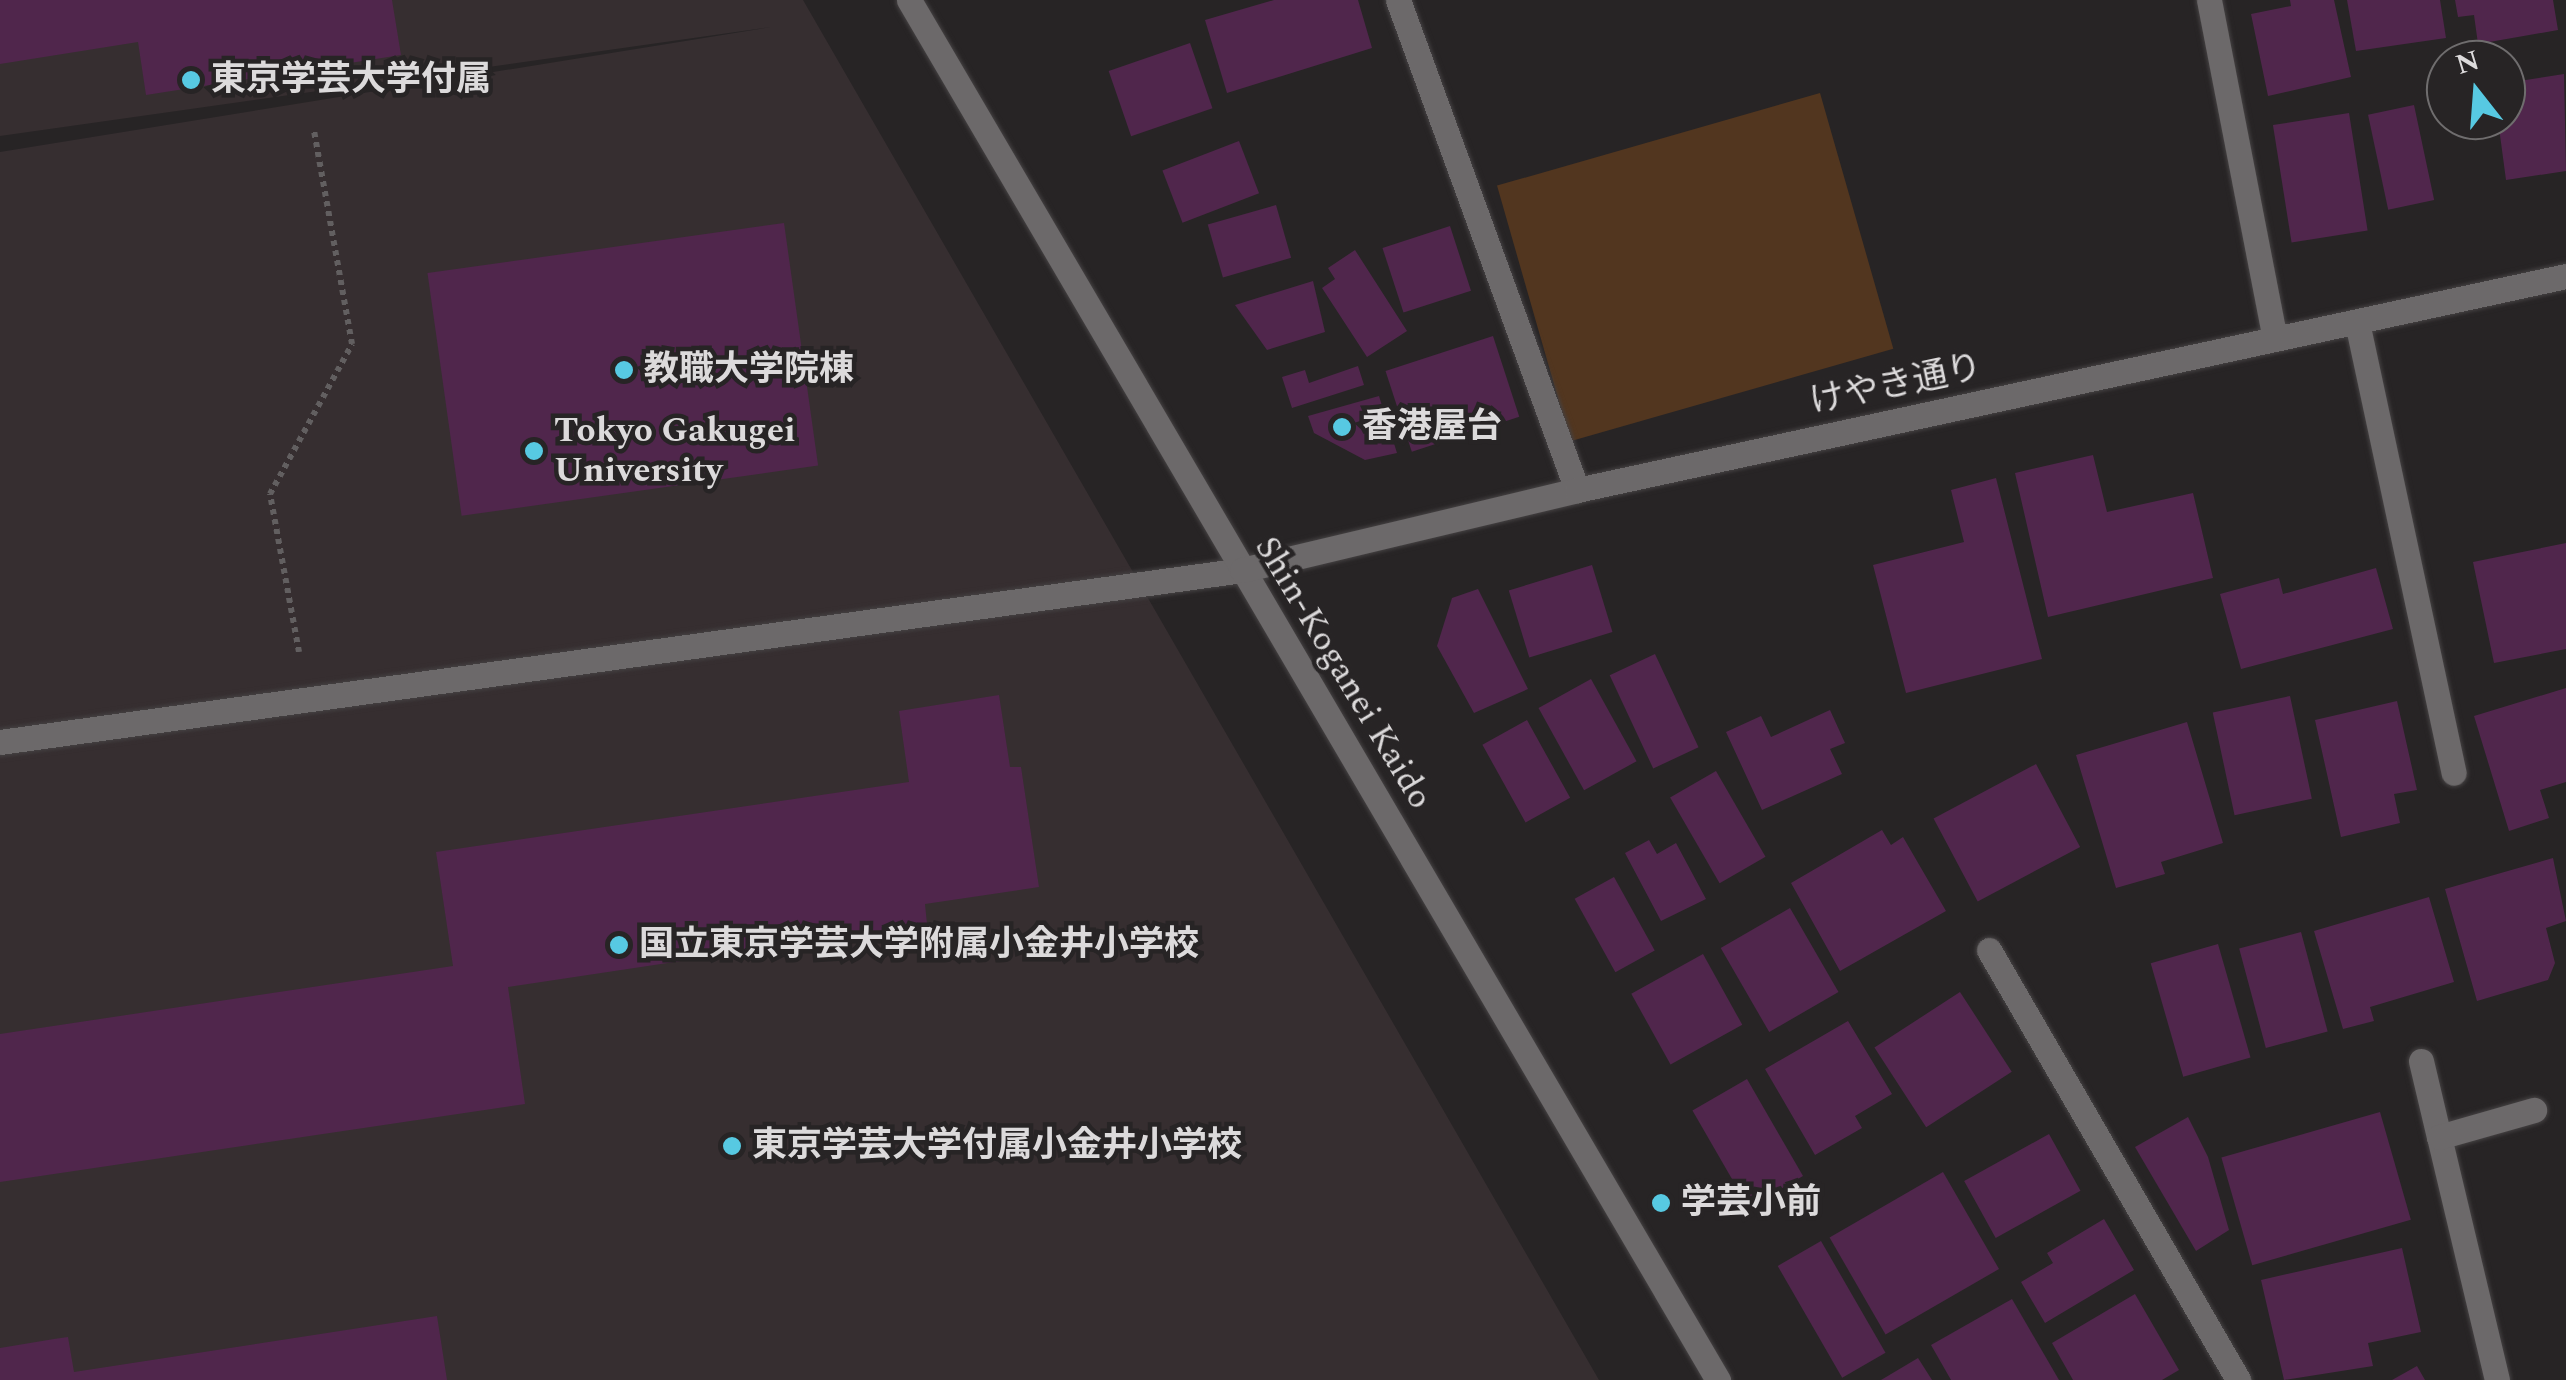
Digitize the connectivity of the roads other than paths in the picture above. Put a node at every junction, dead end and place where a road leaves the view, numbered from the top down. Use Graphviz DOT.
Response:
graph roads {
  1 [pos="910,0"];
  2 [pos="1398,0"];
  3 [pos="2209,0"];
  4 [pos="2566,276"];
  5 [pos="2357,322"];
  6 [pos="2275,338"];
  7 [pos="1576,490"];
  8 [pos="1242,570"];
  9 [pos="0,742"];
  10 [pos="2454,774"];
  11 [pos="1989,950"];
  12 [pos="2421,1061"];
  13 [pos="2534,1110"];
  14 [pos="2439,1138"];
  15 [pos="1718,1380"];
  16 [pos="2238,1380"];
  17 [pos="2496,1380"];
  1 -- 8 [label="main road, Shin-Koganei Kaido"];
  2 -- 7 [label="main road"];
  3 -- 6 [label="main road"];
  4 -- 5 [label="main road, けやき通り"];
  5 -- 6 [label="main road, けやき通り"];
  5 -- 10 [label="main road"];
  6 -- 7 [label="main road, けやき通り"];
  7 -- 8 [label="main road, けやき通り"];
  8 -- 9 [label="main road, けやき通り"];
  8 -- 15 [label="main road, Shin-Koganei Kaido"];
  11 -- 16 [label="main road"];
  12 -- 14 [label="main road"];
  13 -- 14 [label="main road"];
  14 -- 17 [label="main road"];
}
